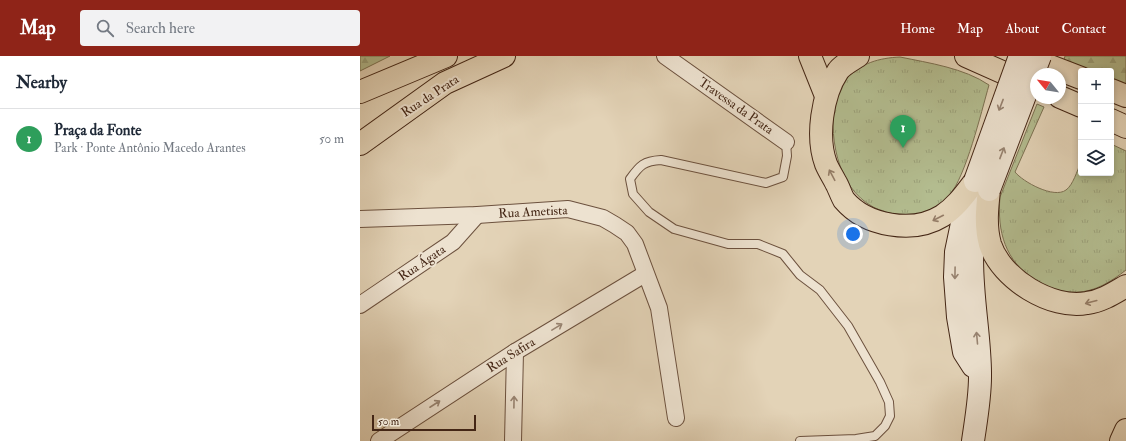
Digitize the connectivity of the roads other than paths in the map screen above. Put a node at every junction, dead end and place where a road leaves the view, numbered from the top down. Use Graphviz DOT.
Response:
graph roads {
  1 [pos="431,56"];
  2 [pos="446,56"];
  3 [pos="504,56"];
  4 [pos="666,56"];
  5 [pos="810,56"];
  6 [pos="858,56"];
  7 [pos="966,56"];
  8 [pos="1020,56"];
  9 [pos="1024,56"];
  10 [pos="1040,56"];
  11 [pos="1078,77"];
  12 [pos="360,82"];
  13 [pos="1030,83"];
  14 [pos="1114,91"];
  15 [pos="360,92"];
  16 [pos="826,96"];
  17 [pos="1126,96"];
  18 [pos="1066,100"];
  19 [pos="1078,105"];
  20 [pos="1114,121"];
  21 [pos="1126,127"];
  22 [pos="786,142"];
  23 [pos="360,144"];
  24 [pos="982,185"];
  25 [pos="477,215"];
  26 [pos="360,219"];
  27 [pos="645,274"];
  28 [pos="1126,286"];
  29 [pos="360,305"];
  30 [pos="515,352"];
  31 [pos="676,418"];
  32 [pos="1126,430"];
  33 [pos="382,440"];
  34 [pos="514,441"];
  35 [pos="800,441"];
  36 [pos="973,441"];
  37 [pos="1121,441"];
  1 -- 12 [label="main road"];
  2 -- 15 [label="main road"];
  3 -- 23 [label="main road, Rua da Prata"];
  4 -- 22 [label="street, Travessa da Prata"];
  5 -- 16 [label="main road"];
  6 -- 16 [label="main road"];
  7 -- 13 [label="main road"];
  8 -- 24 [label="main road, one-way, bridge"];
  9 -- 11 [label="main road"];
  24 -- 10 [label="main road, one-way, bridge"];
  14 -- 17 [label="main road"];
  24 -- 16 [label="main road, one-way"];
  18 -- 19 [label="main road"];
  20 -- 21 [label="main road"];
  22 -- 35 [label="lane"];
  28 -- 24 [label="main road, one-way"];
  24 -- 36 [label="main road"];
  25 -- 26 [label="street, Rua Ametista"];
  25 -- 27 [label="street, Rua Ametista"];
  25 -- 29 [label="street, Rua Ágata"];
  30 -- 27 [label="street, Rua Safira, one-way"];
  27 -- 31 [label="street, Rua Ametista"];
  33 -- 30 [label="street, Rua Safira, one-way"];
  34 -- 30 [label="street, one-way"];
  32 -- 37 [label="main road"];
}
